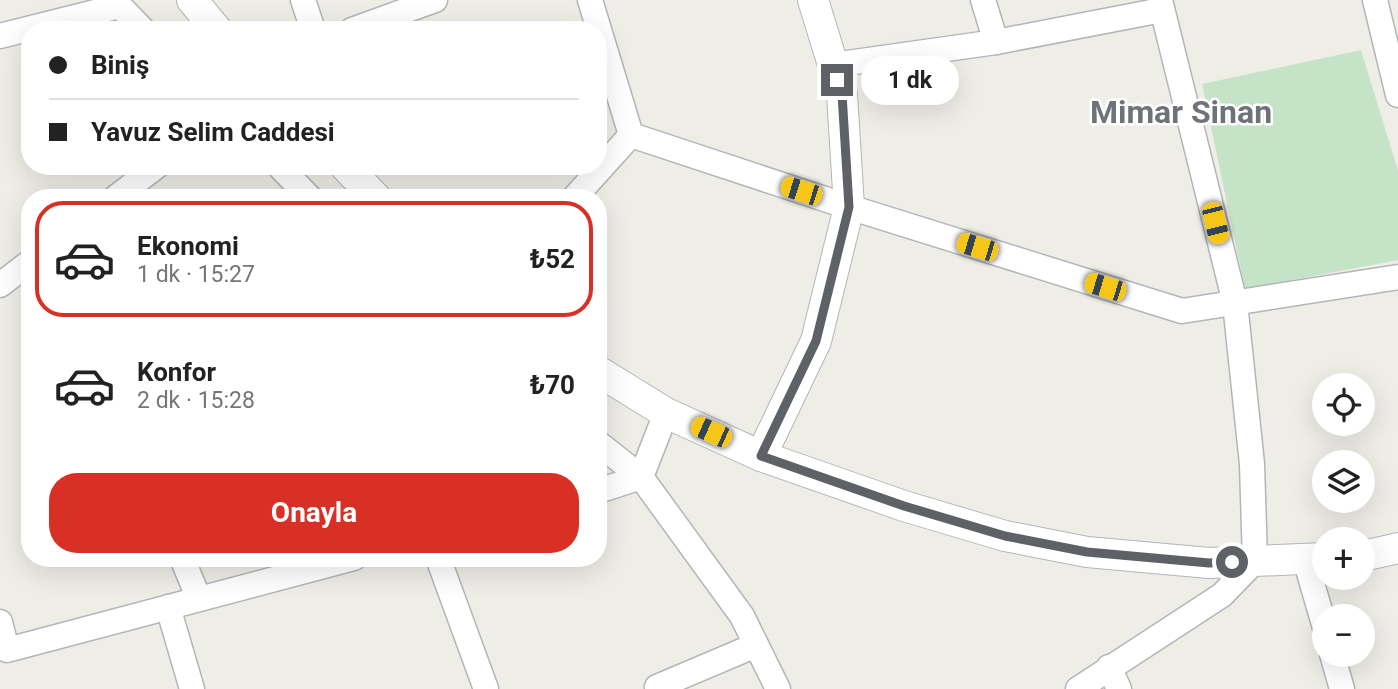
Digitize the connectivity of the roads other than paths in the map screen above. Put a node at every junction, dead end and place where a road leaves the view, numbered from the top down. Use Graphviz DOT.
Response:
graph roads {
  1 [pos="192,0"];
  2 [pos="303,0"];
  3 [pos="435,0"];
  4 [pos="590,0"];
  5 [pos="813,0"];
  6 [pos="983,0"];
  7 [pos="1375,0"];
  8 [pos="116,3"];
  9 [pos="1161,5"];
  10 [pos="53,21"];
  11 [pos="134,21"];
  12 [pos="210,21"];
  13 [pos="310,21"];
  14 [pos="377,21"];
  15 [pos="596,21"];
  16 [pos="21,30"];
  17 [pos="0,36"];
  18 [pos="996,42"];
  19 [pos="607,56"];
  20 [pos="833,65"];
  21 [pos="1398,95"];
  22 [pos="631,135"];
  23 [pos="607,162"];
  24 [pos="145,175"];
  25 [pos="288,175"];
  26 [pos="354,175"];
  27 [pos="595,175"];
  28 [pos="127,189"];
  29 [pos="301,189"];
  30 [pos="367,189"];
  31 [pos="582,189"];
  32 [pos="849,207"];
  33 [pos="21,269"];
  34 [pos="1398,277"];
  35 [pos="0,285"];
  36 [pos="1235,303"];
  37 [pos="607,376"];
  38 [pos="666,412"];
  39 [pos="607,450"];
  40 [pos="761,456"];
  41 [pos="641,477"];
  42 [pos="607,488"];
  43 [pos="1398,548"];
  44 [pos="1375,553"];
  45 [pos="1312,559"];
  46 [pos="1255,561"];
  47 [pos="186,567"];
  48 [pos="320,567"];
  49 [pos="441,567"];
  50 [pos="199,599"];
  51 [pos="168,607"];
  52 [pos="0,622"];
  53 [pos="756,645"];
  54 [pos="1336,667"];
  55 [pos="1114,678"];
  56 [pos="654,688"];
  57 [pos="192,689"];
  58 [pos="486,689"];
  59 [pos="778,689"];
  60 [pos="1077,689"];
  61 [pos="1342,689"];
  1 -- 12 [label="street"];
  2 -- 13 [label="street"];
  3 -- 14 [label="street"];
  4 -- 15 [label="street"];
  5 -- 20 [label="street"];
  6 -- 18 [label="street"];
  7 -- 21 [label="street"];
  8 -- 10 [label="street"];
  8 -- 11 [label="street"];
  9 -- 18 [label="street"];
  9 -- 36 [label="street"];
  16 -- 17 [label="street"];
  18 -- 20 [label="street"];
  19 -- 22 [label="street"];
  20 -- 32 [label="street"];
  22 -- 23 [label="street"];
  22 -- 32 [label="street"];
  24 -- 28 [label="street"];
  25 -- 29 [label="street"];
  26 -- 30 [label="street"];
  27 -- 31 [label="street"];
  32 -- 36 [label="street"];
  32 -- 40 [label="street"];
  33 -- 35 [label="street"];
  34 -- 36 [label="street"];
  36 -- 46 [label="street"];
  37 -- 38 [label="street"];
  38 -- 40 [label="street"];
  38 -- 41 [label="street"];
  39 -- 41 [label="street"];
  40 -- 46 [label="street"];
  41 -- 42 [label="street"];
  41 -- 53 [label="street"];
  43 -- 44 [label="street"];
  45 -- 46 [label="street"];
  46 -- 55 [label="street"];
  47 -- 50 [label="street"];
  48 -- 50 [label="street"];
  49 -- 58 [label="street"];
  50 -- 51 [label="street"];
  51 -- 52 [label="street"];
  51 -- 57 [label="street"];
  53 -- 56 [label="street"];
  53 -- 59 [label="street"];
  54 -- 61 [label="street"];
  55 -- 60 [label="street"];
}
